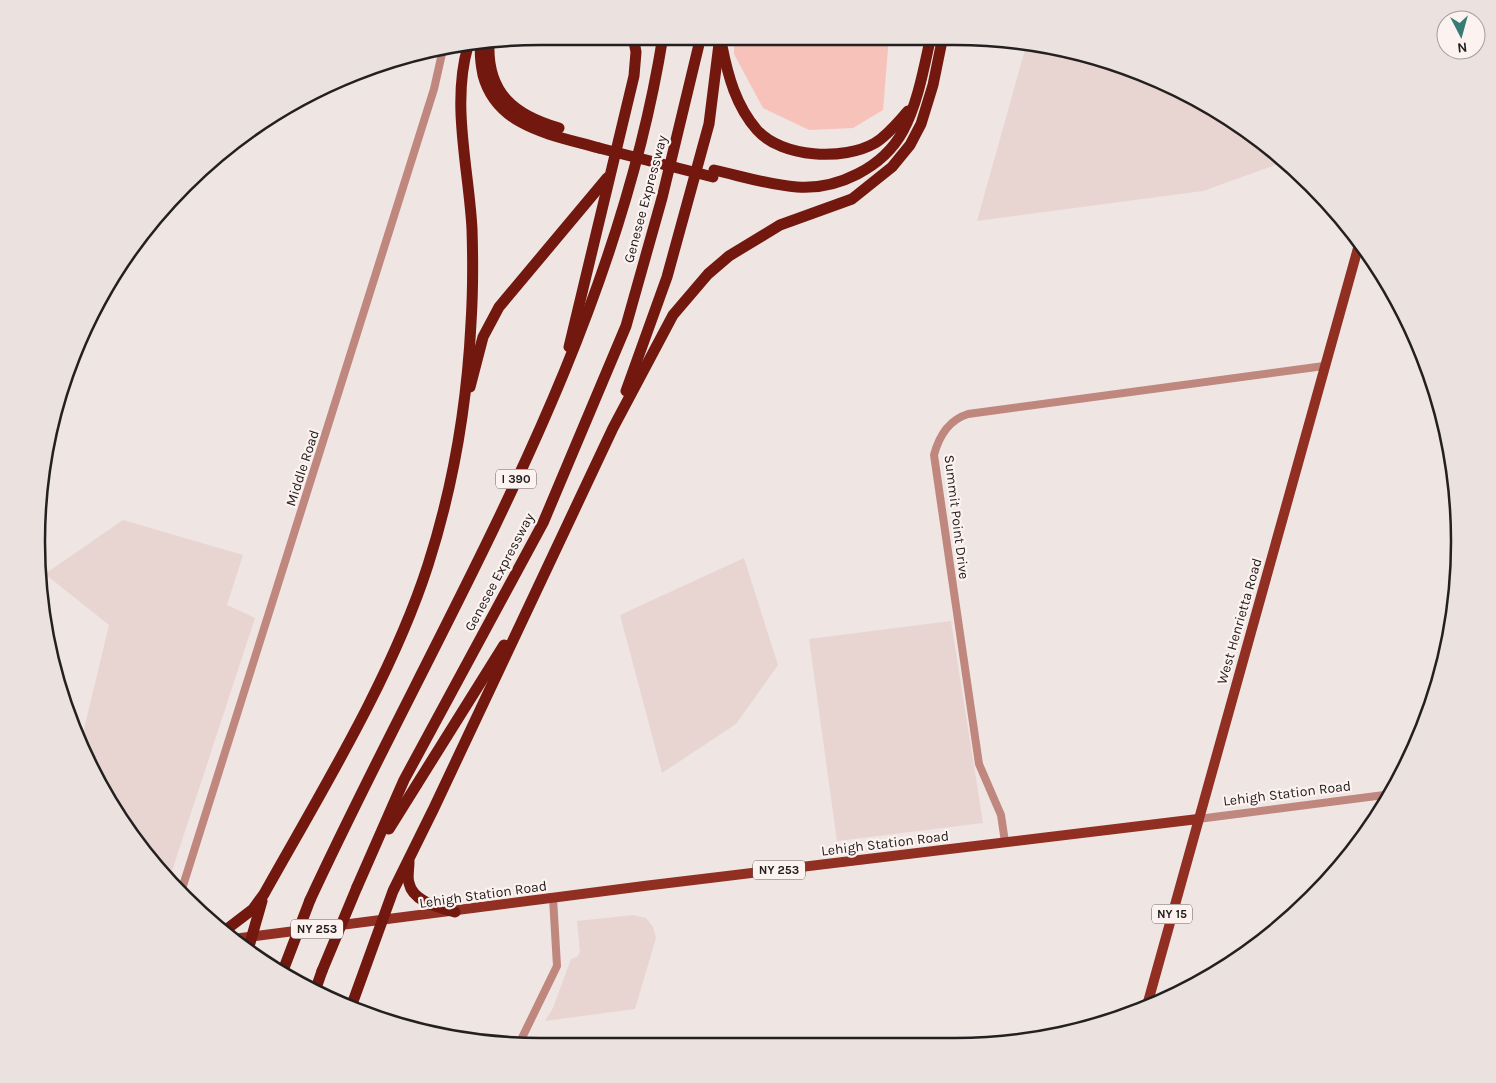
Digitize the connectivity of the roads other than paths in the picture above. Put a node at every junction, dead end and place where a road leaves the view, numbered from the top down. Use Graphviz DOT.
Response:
graph roads {
  1 [pos="635,45"];
  2 [pos="661,45"];
  3 [pos="698,45"];
  4 [pos="719,45"];
  5 [pos="722,45"];
  6 [pos="929,45"];
  7 [pos="941,45"];
  8 [pos="489,48"];
  9 [pos="481,49"];
  10 [pos="467,51"];
  11 [pos="441,56"];
  12 [pos="928,101"];
  13 [pos="913,106"];
  14 [pos="600,145"];
  15 [pos="713,173"];
  16 [pos="609,174"];
  17 [pos="1357,252"];
  18 [pos="1324,366"];
  19 [pos="560,385"];
  20 [pos="461,424"];
  21 [pos="613,428"];
  22 [pos="532,600"];
  23 [pos="1381,795"];
  24 [pos="1198,819"];
  25 [pos="1004,842"];
  26 [pos="409,858"];
  27 [pos="370,860"];
  28 [pos="183,885"];
  29 [pos="264,894"];
  30 [pos="553,898"];
  31 [pos="455,912"];
  32 [pos="382,921"];
  33 [pos="229,927"];
  34 [pos="252,937"];
  35 [pos="243,938"];
  36 [pos="250,943"];
  37 [pos="285,966"];
  38 [pos="317,984"];
  39 [pos="1149,998"];
  40 [pos="353,1001"];
  41 [pos="522,1037"];
  1 -- 16 [label="highway"];
  2 -- 19 [label="highway, Genesee Expressway / I 390"];
  3 -- 27 [label="highway, Genesee Expressway / I 390"];
  4 -- 21 [label="highway"];
  5 -- 13 [label="highway"];
  6 -- 13 [label="highway"];
  7 -- 12 [label="highway"];
  8 -- 14 [label="highway"];
  9 -- 14 [label="highway"];
  10 -- 20 [label="highway"];
  11 -- 28 [label="street, Middle Road"];
  12 -- 15 [label="highway"];
  12 -- 21 [label="highway"];
  13 -- 15 [label="highway"];
  14 -- 15 [label="highway, bridge"];
  16 -- 19 [label="highway"];
  16 -- 20 [label="highway"];
  17 -- 18 [label="main road, West Henrietta Road / NY 15"];
  18 -- 24 [label="main road, West Henrietta Road / NY 15"];
  18 -- 25 [label="street, Summit Point Drive"];
  19 -- 37 [label="highway, Genesee Expressway / I 390, bridge"];
  20 -- 29 [label="highway"];
  21 -- 22 [label="highway"];
  22 -- 26 [label="highway"];
  22 -- 27 [label="highway"];
  23 -- 24 [label="street, Lehigh Station Road"];
  24 -- 25 [label="main road, Lehigh Station Road / NY 253"];
  24 -- 39 [label="main road, West Henrietta Road / NY 15"];
  25 -- 30 [label="main road, Lehigh Station Road / NY 253"];
  26 -- 31 [label="highway"];
  26 -- 32 [label="highway"];
  27 -- 38 [label="highway, Genesee Expressway / I 390, bridge"];
  29 -- 33 [label="highway"];
  29 -- 34 [label="highway"];
  30 -- 31 [label="main road, Lehigh Station Road / NY 253"];
  30 -- 41 [label="street"];
  31 -- 32 [label="main road, Lehigh Station Road / NY 253"];
  32 -- 34 [label="main road, Lehigh Station Road / NY 253"];
  32 -- 40 [label="highway"];
  34 -- 35 [label="main road, Lehigh Station Road / NY 253"];
  34 -- 36 [label="highway"];
}
